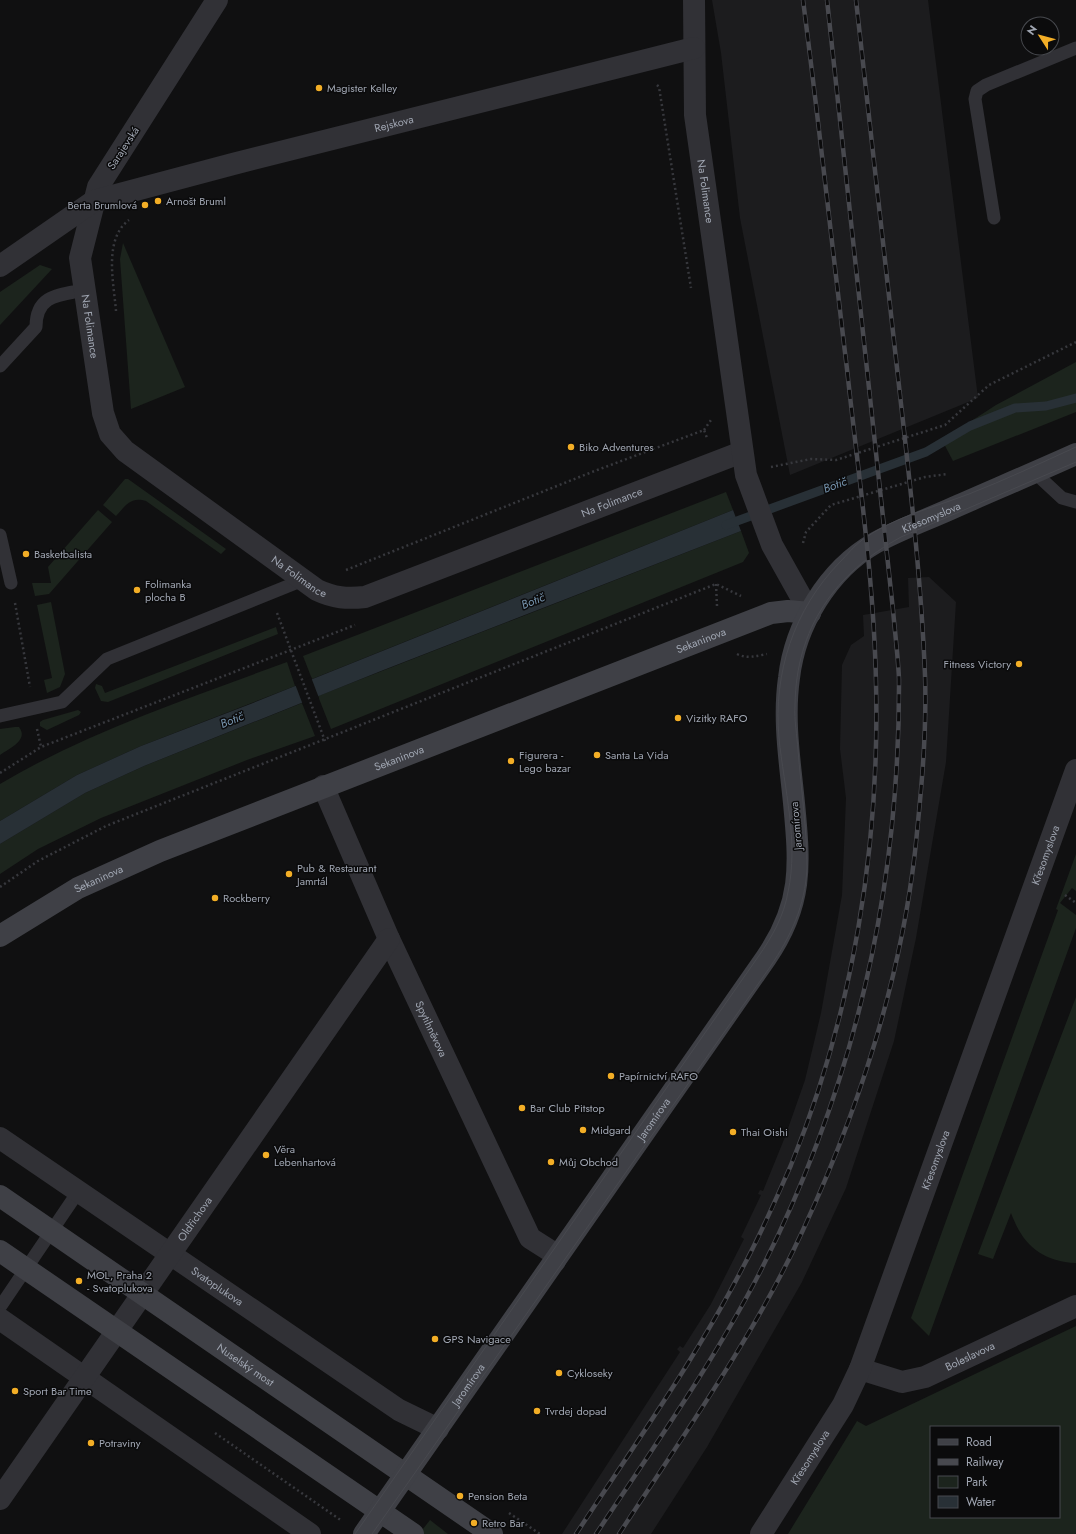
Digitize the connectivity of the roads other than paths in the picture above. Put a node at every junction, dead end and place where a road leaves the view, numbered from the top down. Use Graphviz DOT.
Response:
graph roads {
  1 [pos="217,0"];
  2 [pos="694,0"];
  3 [pos="694,48"];
  4 [pos="1076,48"];
  5 [pos="94,201"];
  6 [pos="994,218"];
  7 [pos="0,266"];
  8 [pos="85,290"];
  9 [pos="0,366"];
  10 [pos="742,452"];
  11 [pos="1076,454"];
  12 [pos="1034,472"];
  13 [pos="1076,502"];
  14 [pos="0,535"];
  15 [pos="303,580"];
  16 [pos="11,583"];
  17 [pos="810,613"];
  18 [pos="0,716"];
  19 [pos="1076,770"];
  20 [pos="323,786"];
  21 [pos="0,936"];
  22 [pos="388,939"];
  23 [pos="0,1139"];
  24 [pos="78,1192"];
  25 [pos="0,1196"];
  26 [pos="0,1251"];
  27 [pos="169,1254"];
  28 [pos="555,1261"];
  29 [pos="1076,1306"];
  30 [pos="0,1307"];
  31 [pos="0,1319"];
  32 [pos="860,1369"];
  33 [pos="84,1377"];
  34 [pos="438,1429"];
  35 [pos="0,1499"];
  36 [pos="310,1534"];
  37 [pos="364,1534"];
  38 [pos="412,1534"];
  39 [pos="492,1534"];
  40 [pos="761,1534"];
  1 -- 5 [label="street, Sarajevská"];
  2 -- 3 [label="street, Na Folimance"];
  3 -- 5 [label="street, Rejskova"];
  3 -- 10 [label="street, Na Folimance"];
  4 -- 6 [label="lane"];
  5 -- 7 [label="street"];
  5 -- 8 [label="street, Na Folimance"];
  8 -- 9 [label="lane"];
  8 -- 15 [label="street, Na Folimance"];
  10 -- 15 [label="street, Na Folimance"];
  10 -- 17 [label="street, Na Folimance"];
  11 -- 12 [label="main road, Křesomyslova"];
  12 -- 13 [label="lane"];
  12 -- 17 [label="main road, Křesomyslova"];
  14 -- 16 [label="lane"];
  15 -- 18 [label="lane"];
  17 -- 20 [label="main road, Sekaninova"];
  17 -- 28 [label="main road, Jaromírova"];
  19 -- 32 [label="street, Křesomyslova"];
  20 -- 21 [label="main road, Sekaninova"];
  20 -- 22 [label="street, Spytihněvova"];
  22 -- 27 [label="street, Oldřichova"];
  22 -- 28 [label="street, Spytihněvova"];
  23 -- 24 [label="street, Svatoplukova"];
  24 -- 27 [label="street, Svatoplukova"];
  24 -- 30 [label="lane"];
  25 -- 39 [label="main road, Nuselský most"];
  26 -- 38 [label="main road"];
  27 -- 33 [label="street, Oldřichova"];
  27 -- 34 [label="street, Svatoplukova"];
  28 -- 34 [label="main road, Jaromírova"];
  29 -- 32 [label="street, Boleslavova"];
  31 -- 33 [label="street"];
  32 -- 40 [label="street, Křesomyslova"];
  33 -- 35 [label="street, Oldřichova"];
  33 -- 36 [label="street"];
  34 -- 37 [label="main road, Jaromírova"];
}
